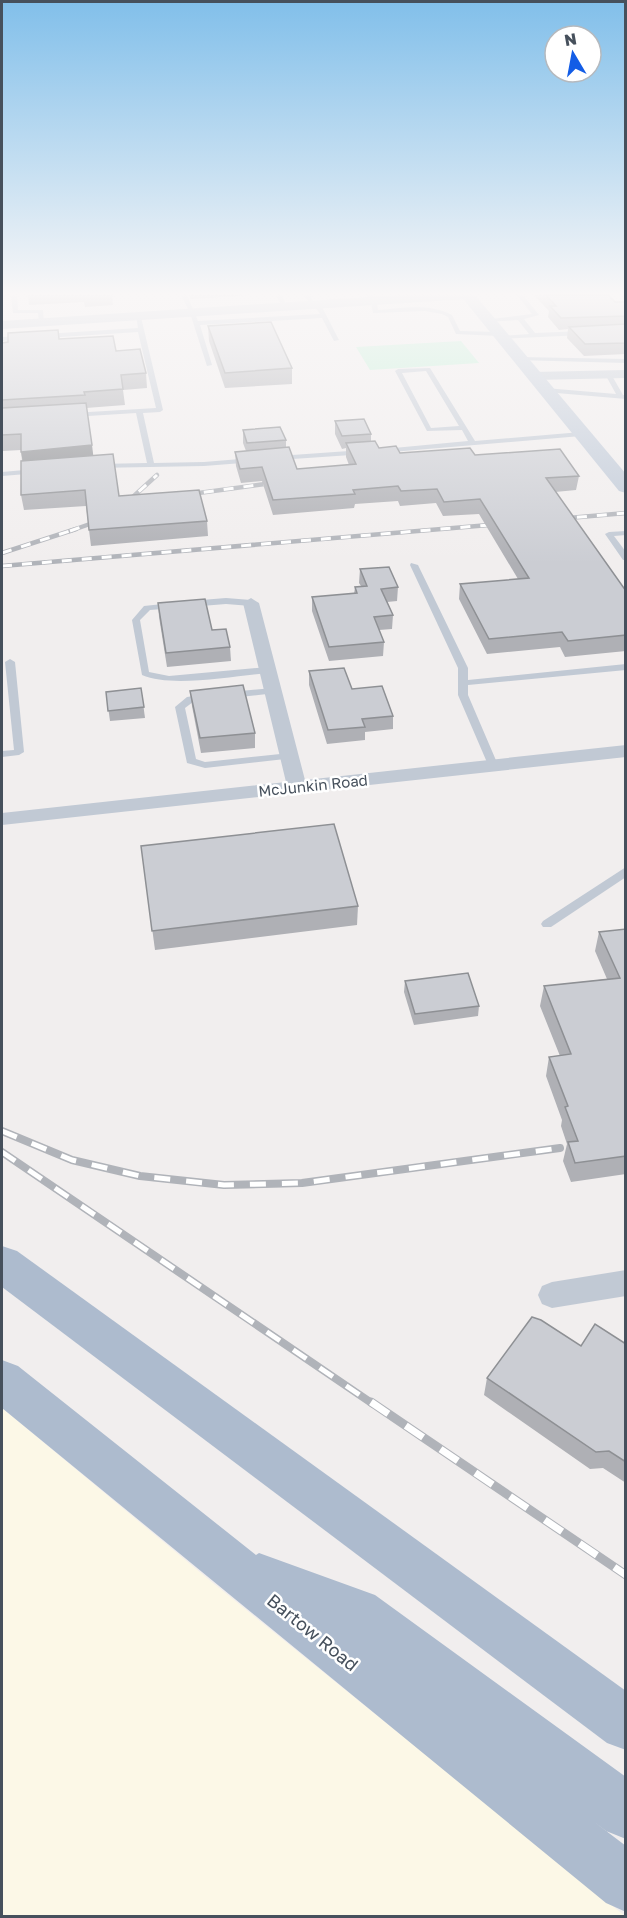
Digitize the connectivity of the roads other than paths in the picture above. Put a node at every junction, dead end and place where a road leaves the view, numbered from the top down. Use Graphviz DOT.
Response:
graph roads {
  1 [pos="154,385"];
  2 [pos="405,385"];
  3 [pos="438,385"];
  4 [pos="541,385"];
  5 [pos="546,390"];
  6 [pos="623,397"];
  7 [pos="139,411"];
  8 [pos="59,416"];
  9 [pos="465,428"];
  10 [pos="581,434"];
  11 [pos="473,443"];
  12 [pos="378,451"];
  13 [pos="366,452"];
  14 [pos="273,459"];
  15 [pos="262,460"];
  16 [pos="151,465"];
  17 [pos="93,466"];
  18 [pos="47,470"];
  19 [pos="2,474"];
  20 [pos="626,487"];
  21 [pos="626,533"];
  22 [pos="626,558"];
  23 [pos="414,565"];
  24 [pos="251,603"];
  25 [pos="10,662"];
  26 [pos="626,668"];
  27 [pos="268,670"];
  28 [pos="463,684"];
  29 [pos="273,691"];
  30 [pos="626,751"];
  31 [pos="2,754"];
  32 [pos="290,756"];
  33 [pos="493,765"];
  34 [pos="297,787"];
  35 [pos="2,819"];
  36 [pos="626,871"];
  37 [pos="547,924"];
  38 [pos="2,1264"];
  39 [pos="626,1283"];
  40 [pos="552,1294"];
  41 [pos="2,1381"];
  42 [pos="234,1569"];
  43 [pos="626,1724"];
  44 [pos="626,1811"];
  45 [pos="626,1883"];
  1 -- 7 [label="lane"];
  2 -- 9 [label="lane"];
  3 -- 9 [label="lane"];
  4 -- 5 [label="main road"];
  5 -- 6 [label="lane"];
  5 -- 10 [label="main road"];
  7 -- 8 [label="lane"];
  7 -- 16 [label="lane"];
  9 -- 11 [label="lane"];
  10 -- 11 [label="lane"];
  10 -- 20 [label="main road"];
  11 -- 12 [label="lane"];
  13 -- 14 [label="lane"];
  15 -- 16 [label="lane"];
  16 -- 17 [label="lane"];
  18 -- 19 [label="lane"];
  21 -- 22 [label="lane"];
  23 -- 28 [label="lane"];
  24 -- 27 [label="street"];
  24 -- 27 [label="lane"];
  25 -- 31 [label="lane"];
  26 -- 28 [label="lane"];
  27 -- 29 [label="street"];
  28 -- 33 [label="lane"];
  29 -- 32 [label="street"];
  29 -- 32 [label="lane"];
  30 -- 33 [label="street, McJunkin Road"];
  32 -- 34 [label="street"];
  33 -- 34 [label="street, McJunkin Road"];
  34 -- 35 [label="street, McJunkin Road"];
  36 -- 37 [label="lane"];
  38 -- 43 [label="main road"];
  39 -- 40 [label="street"];
  41 -- 42 [label="main road, Bartow Road"];
  42 -- 44 [label="main road"];
  42 -- 45 [label="main road, Bartow Road"];
}
